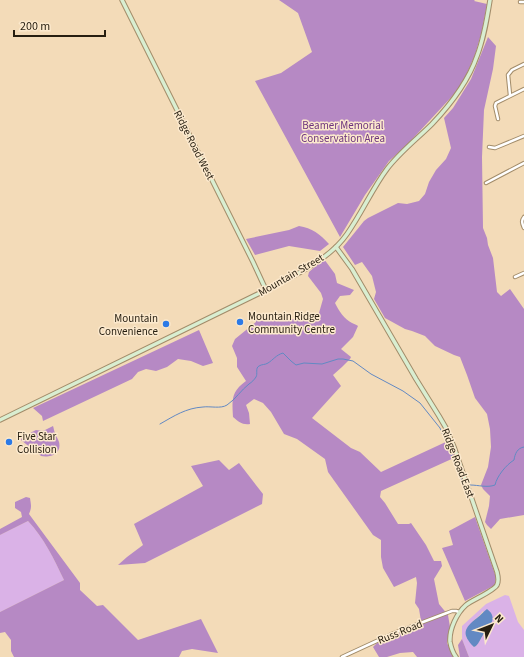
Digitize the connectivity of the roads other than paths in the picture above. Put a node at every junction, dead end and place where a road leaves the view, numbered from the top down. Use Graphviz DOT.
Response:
graph roads {
  1 [pos="122,0"];
  2 [pos="490,0"];
  3 [pos="520,2"];
  4 [pos="524,2"];
  5 [pos="524,64"];
  6 [pos="524,89"];
  7 [pos="510,96"];
  8 [pos="498,119"];
  9 [pos="524,136"];
  10 [pos="489,147"];
  11 [pos="524,163"];
  12 [pos="486,183"];
  13 [pos="523,218"];
  14 [pos="524,228"];
  15 [pos="336,248"];
  16 [pos="524,273"];
  17 [pos="515,277"];
  18 [pos="266,290"];
  19 [pos="0,420"];
  20 [pos="459,612"];
  21 [pos="342,657"];
  22 [pos="456,657"];
  1 -- 18 [label="main road, Ridge Road West"];
  2 -- 15 [label="main road, Mountain Street"];
  3 -- 4 [label="street"];
  5 -- 7 [label="street"];
  6 -- 7 [label="street"];
  7 -- 8 [label="street"];
  9 -- 10 [label="street"];
  11 -- 12 [label="street"];
  13 -- 14 [label="street"];
  15 -- 18 [label="main road, Mountain Street"];
  15 -- 20 [label="main road, Ridge Road East"];
  16 -- 17 [label="street"];
  18 -- 19 [label="main road, Mountain Street"];
  20 -- 21 [label="street, Russ Road"];
  20 -- 22 [label="main road"];
}
